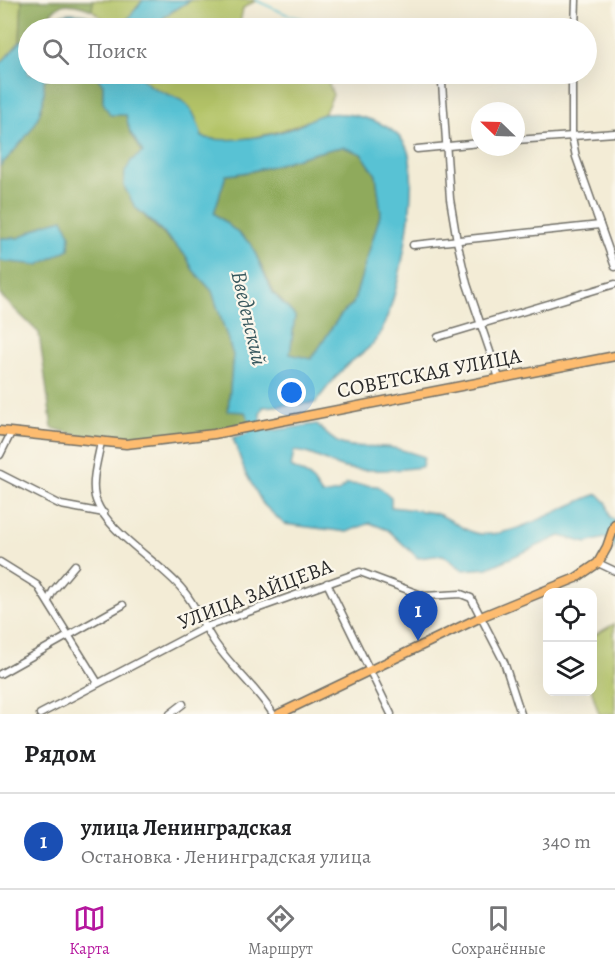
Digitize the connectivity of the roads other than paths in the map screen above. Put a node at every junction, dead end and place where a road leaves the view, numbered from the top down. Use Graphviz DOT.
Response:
graph roads {
  1 [pos="576,0"];
  2 [pos="575,18"];
  3 [pos="442,84"];
  4 [pos="572,84"];
  5 [pos="615,133"];
  6 [pos="572,137"];
  7 [pos="525,140"];
  8 [pos="471,144"];
  9 [pos="446,146"];
  10 [pos="417,149"];
  11 [pos="600,225"];
  12 [pos="458,241"];
  13 [pos="413,245"];
  14 [pos="615,267"];
  15 [pos="615,284"];
  16 [pos="483,325"];
  17 [pos="438,337"];
  18 [pos="615,356"];
  19 [pos="499,378"];
  20 [pos="0,431"];
  21 [pos="11,433"];
  22 [pos="101,442"];
  23 [pos="0,455"];
  24 [pos="0,474"];
  25 [pos="105,513"];
  26 [pos="615,524"];
  27 [pos="0,562"];
  28 [pos="598,563"];
  29 [pos="75,565"];
  30 [pos="615,571"];
  31 [pos="327,584"];
  32 [pos="48,601"];
  33 [pos="123,605"];
  34 [pos="483,616"];
  35 [pos="206,627"];
  36 [pos="69,637"];
  37 [pos="370,669"];
  38 [pos="0,674"];
  39 [pos="98,683"];
  40 [pos="183,704"];
  41 [pos="40,714"];
  42 [pos="170,714"];
  43 [pos="273,714"];
  44 [pos="279,714"];
  45 [pos="390,714"];
  46 [pos="521,714"];
  1 -- 2 [label="street"];
  3 -- 9 [label="street"];
  4 -- 6 [label="street"];
  5 -- 6 [label="street"];
  6 -- 7 [label="street"];
  6 -- 11 [label="street"];
  8 -- 9 [label="street"];
  9 -- 10 [label="street"];
  9 -- 12 [label="street"];
  11 -- 12 [label="street"];
  11 -- 14 [label="street"];
  12 -- 13 [label="street"];
  12 -- 16 [label="street"];
  15 -- 16 [label="street"];
  16 -- 17 [label="street"];
  16 -- 19 [label="street"];
  18 -- 19 [label="main road, СОВЕТСКАЯ УЛИЦА"];
  19 -- 22 [label="main road, СОВЕТСКАЯ УЛИЦА"];
  20 -- 21 [label="main road, СОВЕТСКАЯ УЛИЦА"];
  21 -- 22 [label="main road, СОВЕТСКАЯ УЛИЦА"];
  21 -- 23 [label="street"];
  22 -- 25 [label="street"];
  24 -- 25 [label="street"];
  25 -- 35 [label="street"];
  26 -- 28 [label="main road"];
  27 -- 32 [label="street"];
  28 -- 30 [label="street"];
  28 -- 34 [label="main road"];
  29 -- 32 [label="street"];
  31 -- 34 [label="street, УЛИЦА ЗАЙЦЕВА"];
  31 -- 35 [label="street, УЛИЦА ЗАЙЦЕВА"];
  31 -- 37 [label="street"];
  32 -- 36 [label="street"];
  33 -- 36 [label="street"];
  34 -- 37 [label="main road"];
  34 -- 46 [label="street, УЛИЦА ЗАЙЦЕВА"];
  35 -- 39 [label="street, УЛИЦА ЗАЙЦЕВА"];
  35 -- 43 [label="street"];
  36 -- 38 [label="street"];
  36 -- 39 [label="street"];
  37 -- 44 [label="main road"];
  37 -- 45 [label="street"];
  39 -- 41 [label="street, УЛИЦА ЗАЙЦЕВА"];
  40 -- 42 [label="street"];
}
